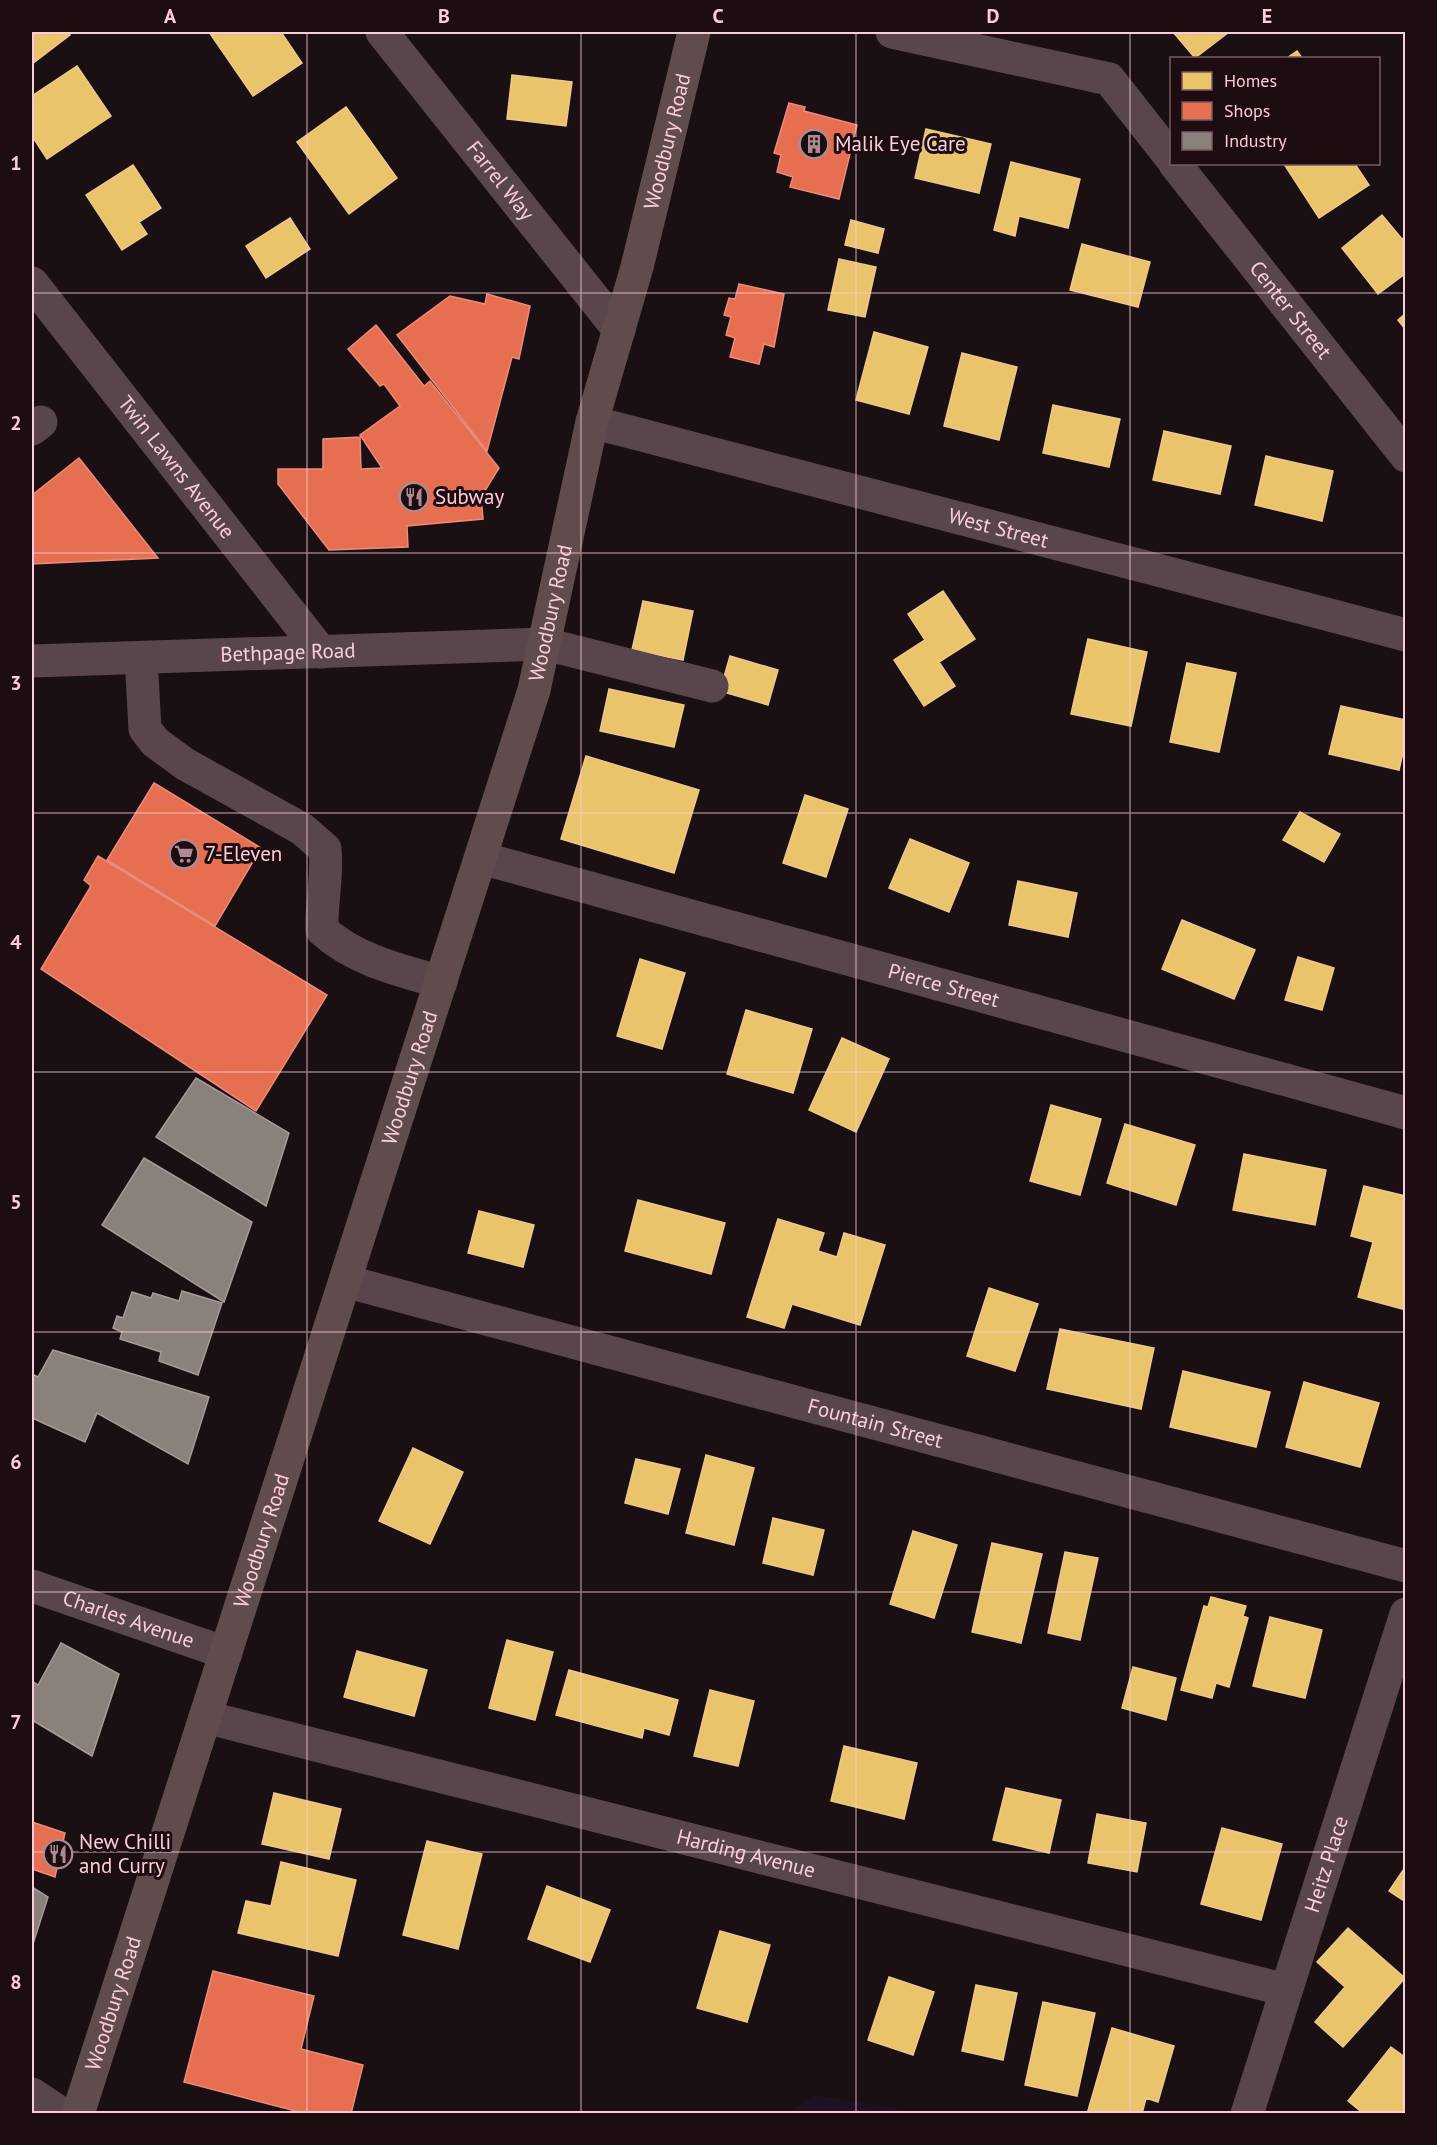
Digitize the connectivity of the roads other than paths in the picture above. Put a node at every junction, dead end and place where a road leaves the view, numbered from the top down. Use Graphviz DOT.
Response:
graph roads {
  1 [pos="382,32"];
  2 [pos="694,32"];
  3 [pos="892,32"];
  4 [pos="1170,156"];
  5 [pos="1176,165"];
  6 [pos="32,283"];
  7 [pos="619,330"];
  8 [pos="592,422"];
  9 [pos="1406,456"];
  10 [pos="1406,635"];
  11 [pos="545,644"];
  12 [pos="321,652"];
  13 [pos="141,658"];
  14 [pos="32,661"];
  15 [pos="712,686"];
  16 [pos="481,858"];
  17 [pos="441,982"];
  18 [pos="1406,1113"];
  19 [pos="345,1281"];
  20 [pos="1406,1566"];
  21 [pos="32,1586"];
  22 [pos="1406,1614"];
  23 [pos="226,1653"];
  24 [pos="1395,1690"];
  25 [pos="205,1717"];
  26 [pos="1286,1990"];
  27 [pos="32,2094"];
  28 [pos="62,2114"];
  29 [pos="78,2114"];
  30 [pos="1247,2114"];
  1 -- 7 [label="street, Farrel Way"];
  2 -- 7 [label="main road, Woodbury Road"];
  3 -- 4 [label="street"];
  5 -- 9 [label="street, Center Street"];
  6 -- 12 [label="street, Twin Lawns Avenue"];
  7 -- 8 [label="main road, Woodbury Road"];
  8 -- 10 [label="street, West Street"];
  8 -- 11 [label="main road, Woodbury Road"];
  11 -- 12 [label="street, Bethpage Road"];
  11 -- 15 [label="street, Bethpage Road"];
  11 -- 16 [label="main road, Woodbury Road"];
  12 -- 13 [label="street, Bethpage Road"];
  13 -- 14 [label="street, Bethpage Road"];
  13 -- 17 [label="street"];
  16 -- 17 [label="main road, Woodbury Road"];
  16 -- 18 [label="street, Pierce Street"];
  17 -- 19 [label="main road, Woodbury Road"];
  19 -- 20 [label="street, Fountain Street"];
  19 -- 23 [label="main road, Woodbury Road"];
  21 -- 23 [label="street, Charles Avenue"];
  22 -- 24 [label="street, Heitz Place"];
  23 -- 25 [label="main road, Woodbury Road"];
  24 -- 26 [label="street, Heitz Place"];
  25 -- 26 [label="street, Harding Avenue"];
  25 -- 29 [label="main road, Woodbury Road"];
  26 -- 30 [label="street, Heitz Place"];
  27 -- 28 [label="street"];
}
